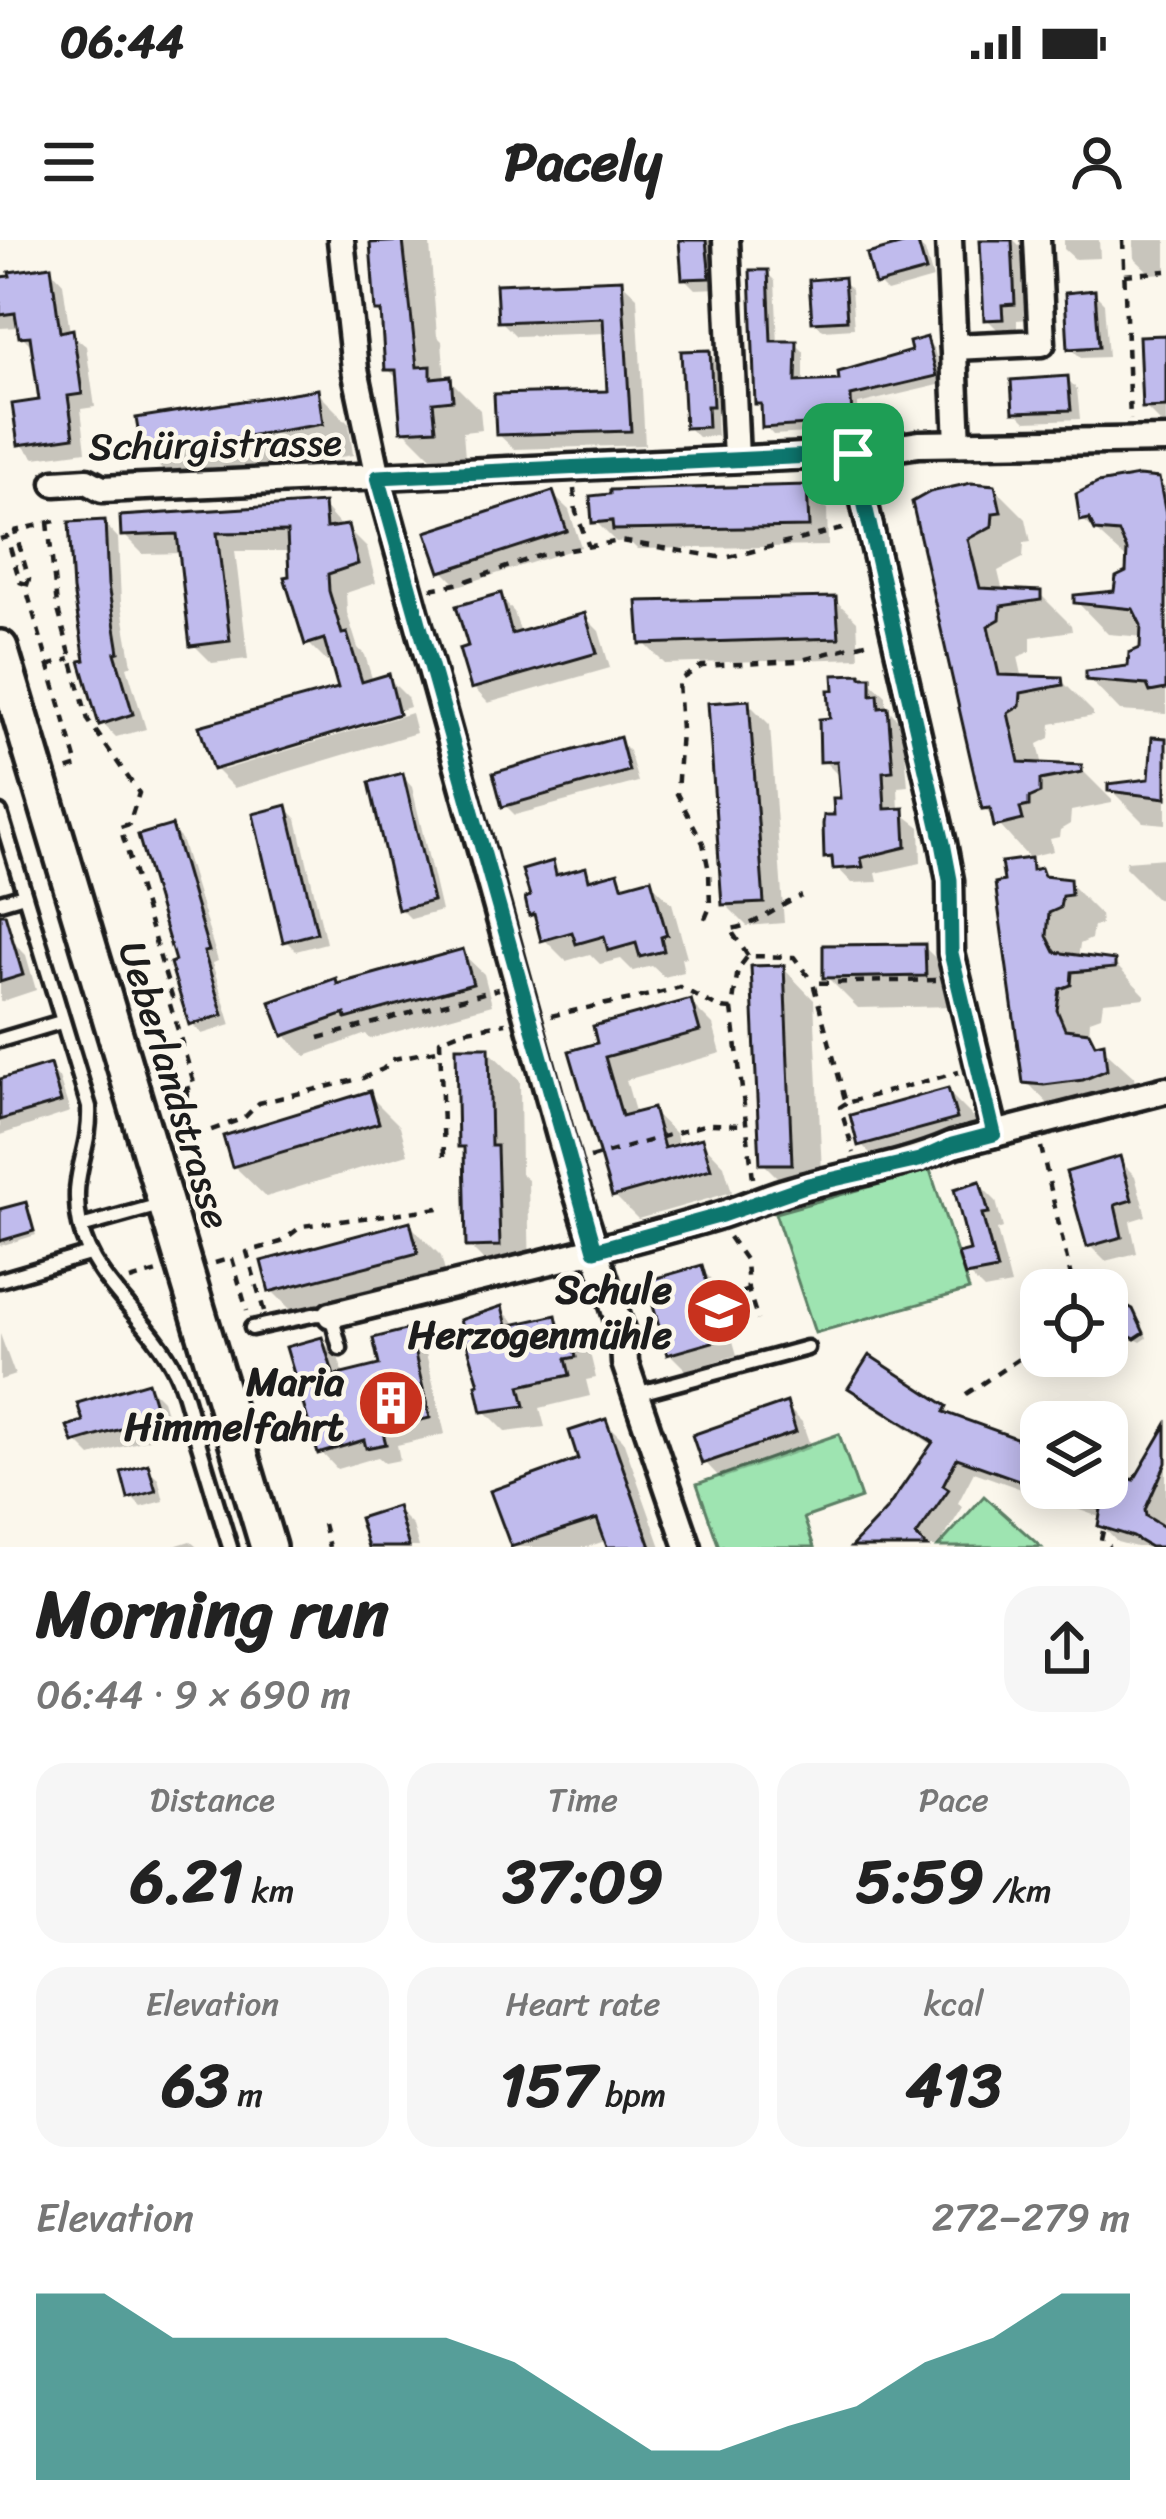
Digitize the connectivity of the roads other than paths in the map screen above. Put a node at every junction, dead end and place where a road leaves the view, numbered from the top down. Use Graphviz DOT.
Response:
graph roads {
  1 [pos="341,240"];
  2 [pos="726,240"];
  3 [pos="950,240"];
  4 [pos="1037,240"];
  5 [pos="954,347"];
  6 [pos="1166,440"];
  7 [pos="958,442"];
  8 [pos="853,454"];
  9 [pos="736,458"];
  10 [pos="378,477"];
  11 [pos="55,483"];
  12 [pos="0,648"];
  13 [pos="0,813"];
  14 [pos="7,864"];
  15 [pos="24,895"];
  16 [pos="0,902"];
  17 [pos="61,1022"];
  18 [pos="0,1040"];
  19 [pos="1166,1090"];
  20 [pos="994,1134"];
  21 [pos="179,1200"];
  22 [pos="80,1227"];
  23 [pos="595,1250"];
  24 [pos="89,1254"];
  25 [pos="0,1280"];
  26 [pos="331,1315"];
  27 [pos="252,1328"];
  28 [pos="340,1348"];
  29 [pos="807,1348"];
  30 [pos="636,1394"];
  31 [pos="230,1547"];
  32 [pos="268,1547"];
  33 [pos="688,1547"];
  1 -- 10 [label="street"];
  2 -- 9 [label="street"];
  3 -- 5 [label="street"];
  4 -- 5 [label="street"];
  5 -- 7 [label="street"];
  6 -- 7 [label="street, Schürgistrasse"];
  7 -- 8 [label="street, Schürgistrasse"];
  8 -- 9 [label="street, Schürgistrasse"];
  8 -- 20 [label="street"];
  9 -- 10 [label="street, Schürgistrasse"];
  10 -- 11 [label="street, Schürgistrasse"];
  10 -- 23 [label="street"];
  12 -- 21 [label="street, Ueberlandstrasse"];
  13 -- 14 [label="lane"];
  14 -- 15 [label="lane"];
  15 -- 16 [label="lane"];
  15 -- 17 [label="lane"];
  17 -- 18 [label="lane"];
  17 -- 22 [label="lane"];
  19 -- 20 [label="street"];
  20 -- 23 [label="street"];
  21 -- 22 [label="lane"];
  21 -- 32 [label="street, Ueberlandstrasse"];
  22 -- 24 [label="lane"];
  23 -- 26 [label="street"];
  23 -- 30 [label="street"];
  24 -- 25 [label="lane"];
  24 -- 31 [label="lane"];
  26 -- 27 [label="lane"];
  26 -- 28 [label="lane"];
  29 -- 30 [label="lane"];
  30 -- 33 [label="street"];
}
